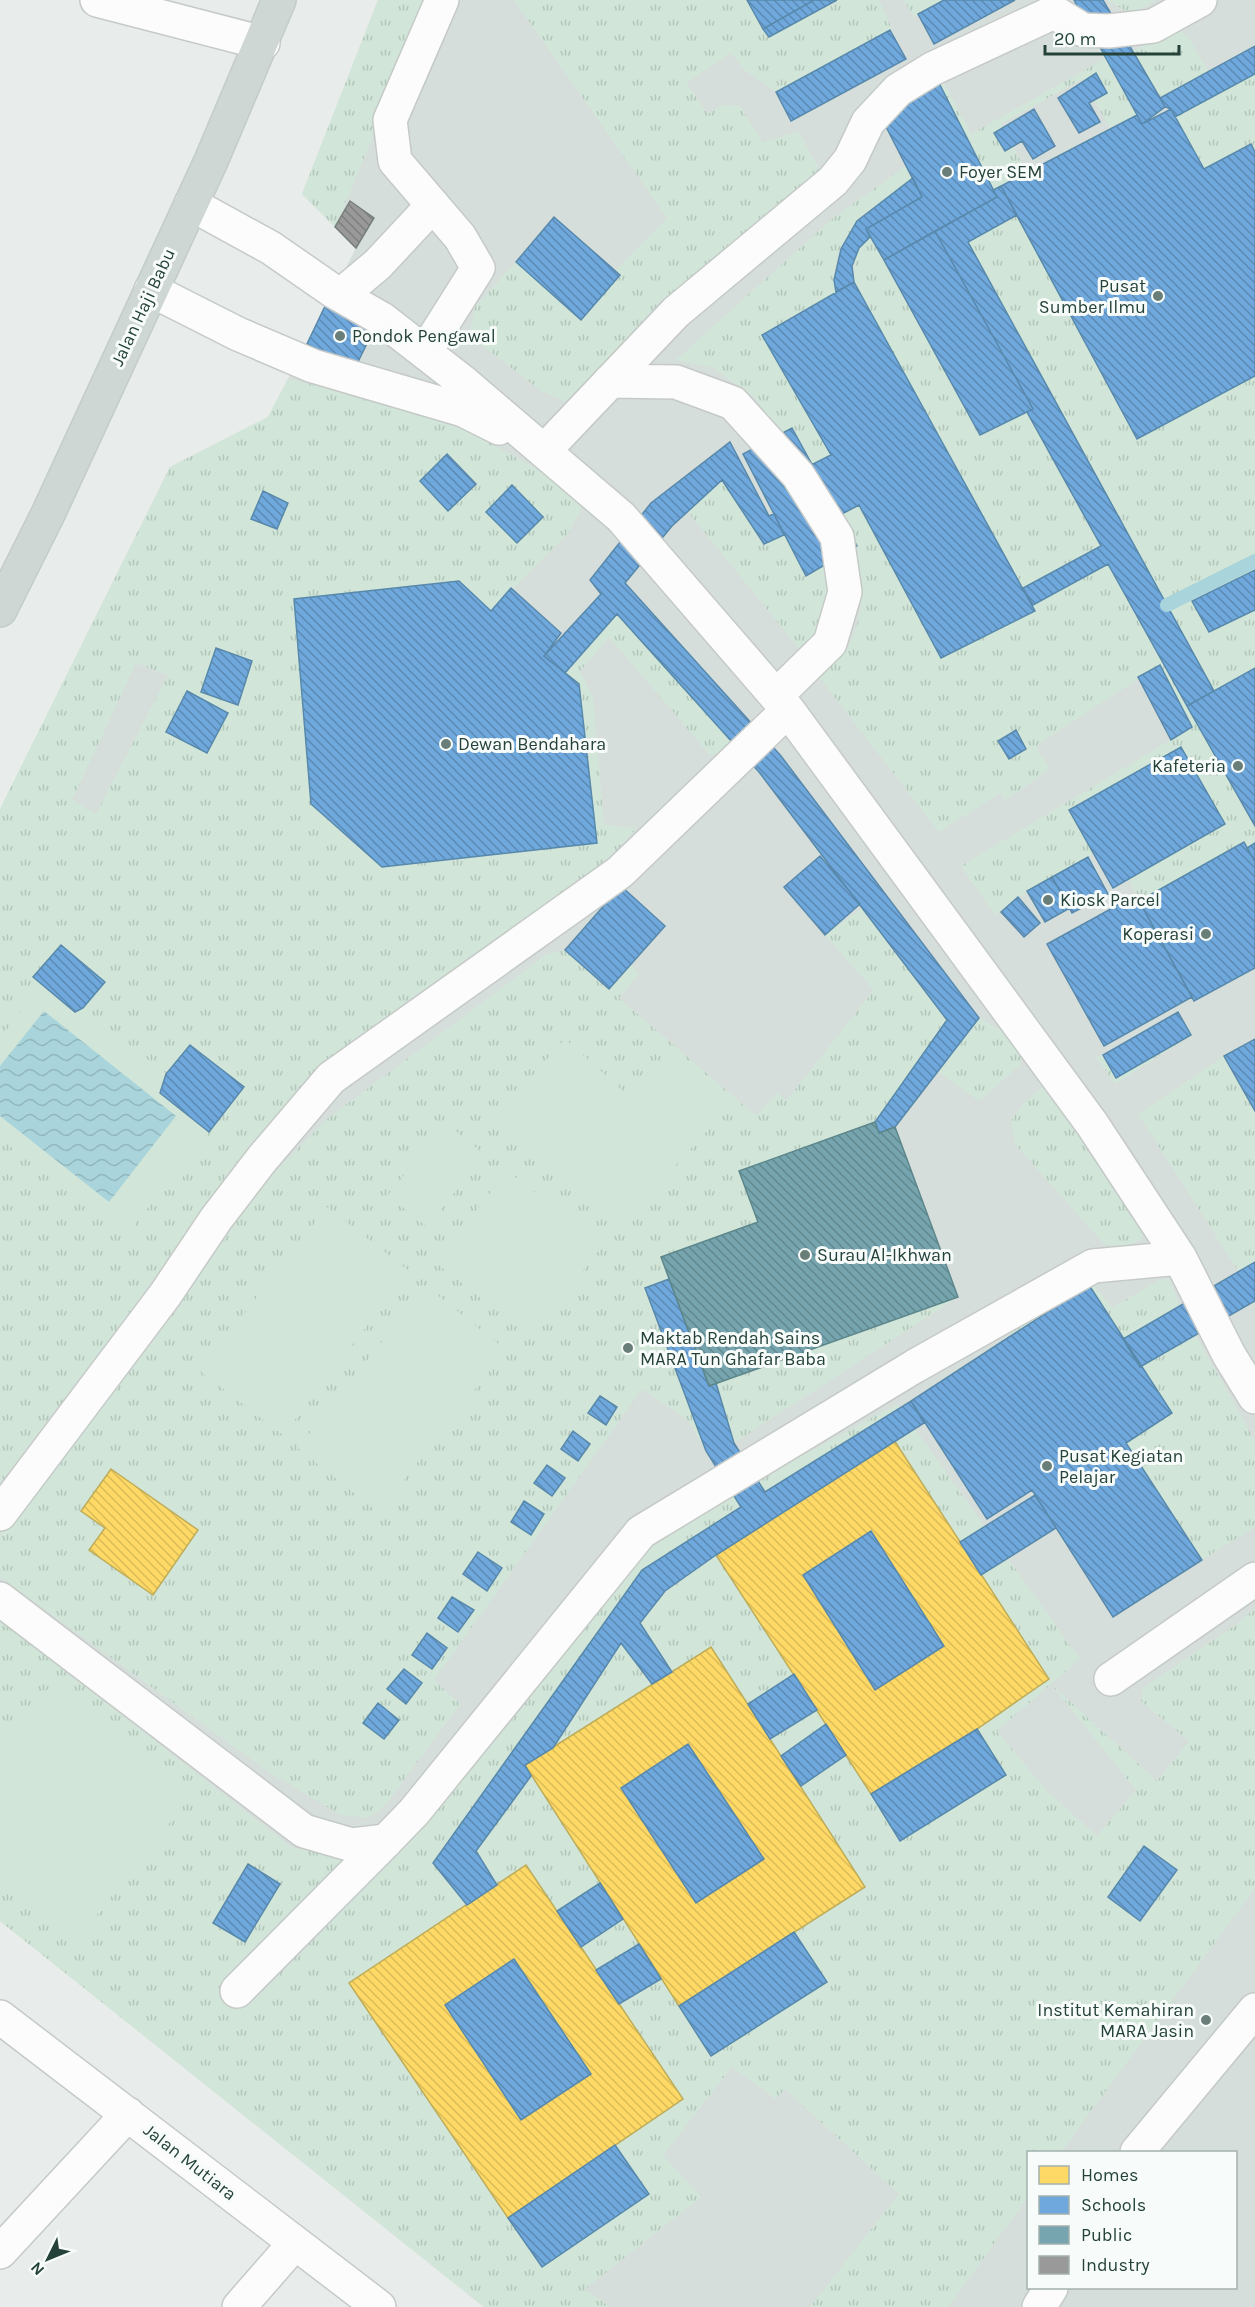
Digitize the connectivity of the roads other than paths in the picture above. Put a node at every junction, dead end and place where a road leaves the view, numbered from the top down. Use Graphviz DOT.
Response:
graph roads {
  1 [pos="97,0"];
  2 [pos="279,0"];
  3 [pos="442,0"];
  4 [pos="1200,0"];
  5 [pos="263,43"];
  6 [pos="191,204"];
  7 [pos="433,205"];
  8 [pos="151,290"];
  9 [pos="341,295"];
  10 [pos="425,352"];
  11 [pos="610,381"];
  12 [pos="544,450"];
  13 [pos="0,610"];
  14 [pos="782,702"];
  15 [pos="1180,1258"];
  16 [pos="1255,1397"];
  17 [pos="0,1514"];
  18 [pos="1255,1578"];
  19 [pos="0,1599"];
  20 [pos="1111,1679"];
  21 [pos="386,1841"];
  22 [pos="237,1991"];
  23 [pos="1255,2010"];
  24 [pos="0,2017"];
  25 [pos="128,2114"];
  26 [pos="1138,2151"];
  27 [pos="295,2243"];
  28 [pos="0,2252"];
  29 [pos="1050,2289"];
  30 [pos="238,2307"];
  31 [pos="379,2307"];
  32 [pos="1039,2307"];
  1 -- 5 [label="street"];
  2 -- 5 [label="main road, Jalan Haji Babu"];
  3 -- 7 [label="street"];
  4 -- 11 [label="street"];
  5 -- 6 [label="main road, Jalan Haji Babu"];
  6 -- 8 [label="main road, Jalan Haji Babu"];
  6 -- 9 [label="street"];
  7 -- 9 [label="street"];
  7 -- 10 [label="street"];
  8 -- 12 [label="street"];
  8 -- 13 [label="main road, Jalan Haji Babu"];
  9 -- 10 [label="street"];
  10 -- 12 [label="street"];
  11 -- 12 [label="street"];
  11 -- 14 [label="street"];
  12 -- 14 [label="street"];
  14 -- 15 [label="street"];
  14 -- 17 [label="street"];
  15 -- 16 [label="street"];
  15 -- 21 [label="street"];
  18 -- 20 [label="street"];
  19 -- 21 [label="street"];
  21 -- 22 [label="street"];
  23 -- 26 [label="street"];
  24 -- 25 [label="street, Jalan Mutiara"];
  25 -- 27 [label="street, Jalan Mutiara"];
  25 -- 28 [label="street"];
  27 -- 30 [label="street"];
  27 -- 31 [label="street, Jalan Mutiara"];
  29 -- 32 [label="street"];
}
